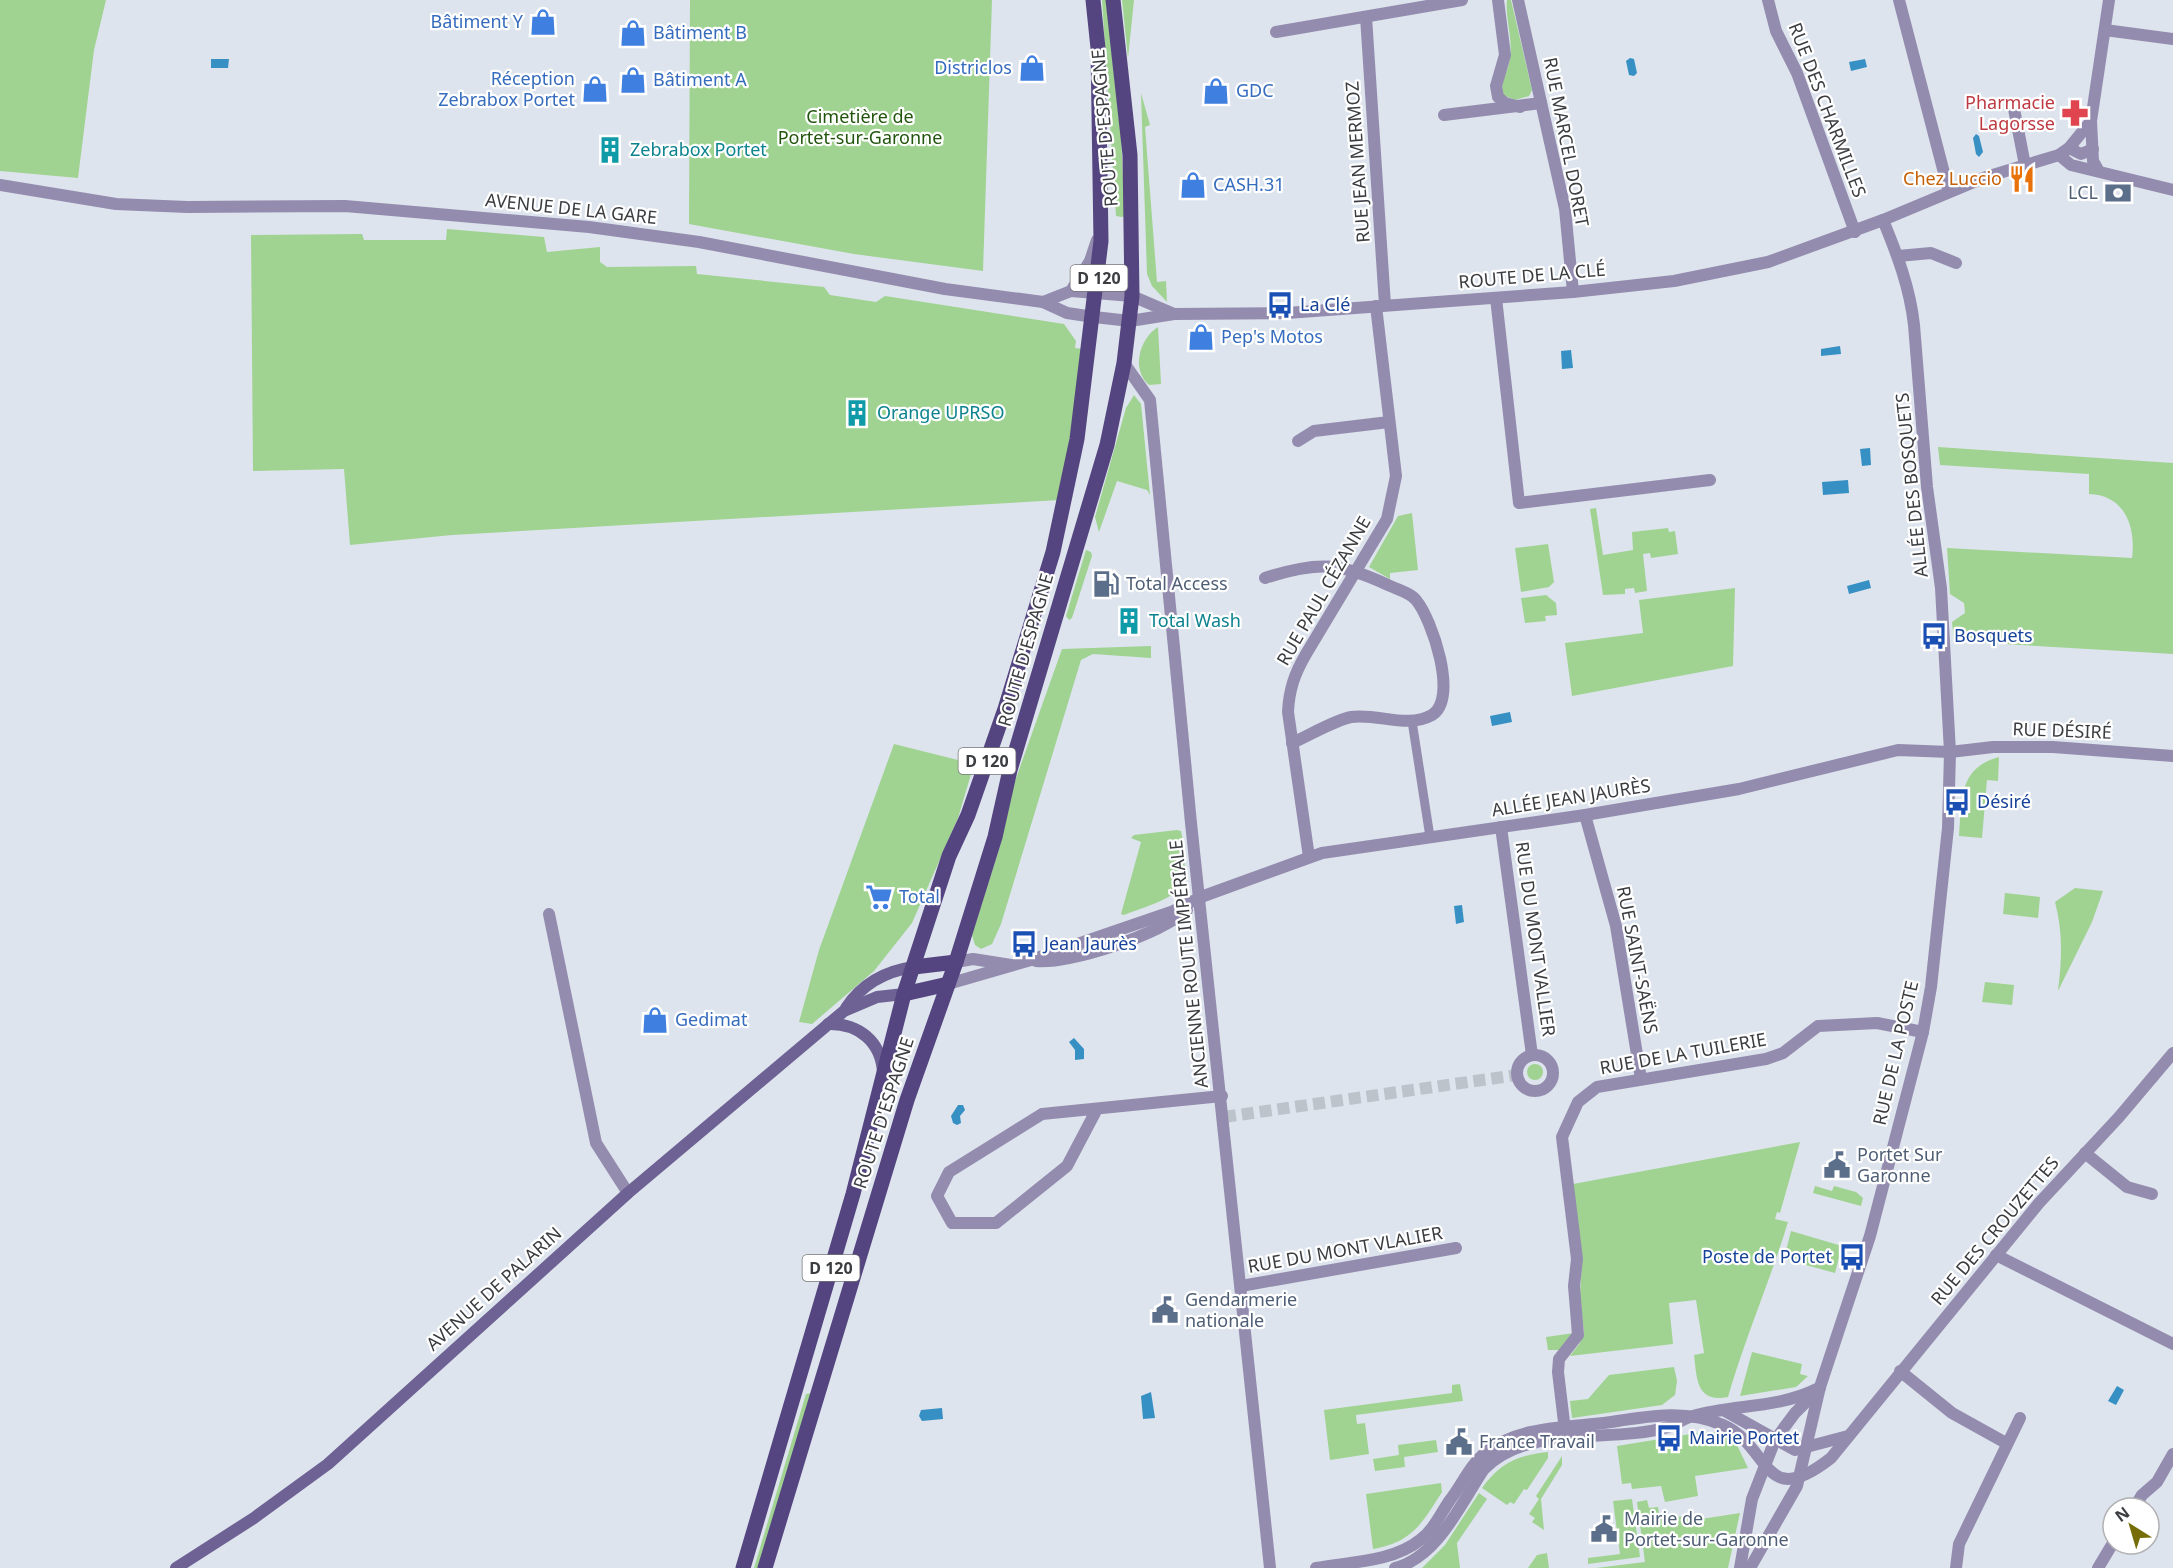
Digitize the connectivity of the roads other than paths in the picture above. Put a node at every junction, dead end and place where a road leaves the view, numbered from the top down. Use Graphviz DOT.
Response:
graph roads {
  1 [pos="1093,0"];
  2 [pos="1113,0"];
  3 [pos="1462,0"];
  4 [pos="1498,0"];
  5 [pos="1518,0"];
  6 [pos="1768,0"];
  7 [pos="1899,0"];
  8 [pos="2109,0"];
  9 [pos="1366,17"];
  10 [pos="2105,30"];
  11 [pos="1276,32"];
  12 [pos="2173,39"];
  13 [pos="1541,103"];
  14 [pos="1520,107"];
  15 [pos="2014,110"];
  16 [pos="1444,115"];
  17 [pos="2091,121"];
  18 [pos="2093,149"];
  19 [pos="2064,151"];
  20 [pos="2025,165"];
  21 [pos="2098,170"];
  22 [pos="0,184"];
  23 [pos="2173,190"];
  24 [pos="1949,192"];
  25 [pos="1884,220"];
  26 [pos="1101,228"];
  27 [pos="1855,232"];
  28 [pos="1898,256"];
  29 [pos="1956,263"];
  30 [pos="1071,291"];
  31 [pos="1573,291"];
  32 [pos="1097,293"];
  33 [pos="1132,296"];
  34 [pos="1496,298"];
  35 [pos="1043,302"];
  36 [pos="1381,306"];
  37 [pos="1174,314"];
  38 [pos="1094,317"];
  39 [pos="1129,327"];
  40 [pos="1124,363"];
  41 [pos="1389,422"];
  42 [pos="1298,441"];
  43 [pos="1710,480"];
  44 [pos="1356,570"];
  45 [pos="1265,578"];
  46 [pos="1412,722"];
  47 [pos="1292,743"];
  48 [pos="1950,752"];
  49 [pos="2173,756"];
  50 [pos="1585,815"];
  51 [pos="1501,827"];
  52 [pos="1430,837"];
  53 [pos="1309,857"];
  54 [pos="1201,897"];
  55 [pos="549,914"];
  56 [pos="956,962"];
  57 [pos="1012,966"];
  58 [pos="914,967"];
  59 [pos="948,984"];
  60 [pos="904,994"];
  61 [pos="844,1011"];
  62 [pos="828,1024"];
  63 [pos="1923,1032"];
  64 [pos="2173,1053"];
  65 [pos="1532,1055"];
  66 [pos="1641,1079"];
  67 [pos="882,1082"];
  68 [pos="1222,1096"];
  69 [pos="1097,1109"];
  70 [pos="2085,1153"];
  71 [pos="628,1193"];
  72 [pos="2152,1194"];
  73 [pos="1456,1248"];
  74 [pos="1996,1255"];
  75 [pos="1241,1286"];
  76 [pos="2173,1344"];
  77 [pos="1900,1371"];
  78 [pos="1821,1388"];
  79 [pos="1723,1411"];
  80 [pos="1692,1416"];
  81 [pos="2020,1418"];
  82 [pos="1565,1434"];
  83 [pos="1849,1436"];
  84 [pos="1775,1440"];
  85 [pos="2006,1443"];
  86 [pos="1806,1449"];
  87 [pos="2173,1454"];
  88 [pos="1765,1468"];
  89 [pos="1799,1476"];
  90 [pos="2141,1496"];
  91 [pos="176,1568"];
  92 [pos="743,1568"];
  93 [pos="765,1568"];
  94 [pos="1270,1568"];
  95 [pos="1316,1568"];
  96 [pos="1395,1568"];
  97 [pos="1740,1568"];
  98 [pos="1750,1568"];
  99 [pos="1956,1568"];
  1 -- 26 [label="main road, ROUTE D'ESPAGNE / D 120"];
  2 -- 33 [label="main road, ROUTE D'ESPAGNE / D 120"];
  3 -- 9 [label="street"];
  4 -- 14 [label="street"];
  5 -- 13 [label="street, RUE MARCEL DORET"];
  6 -- 27 [label="street, RUE DES CHARMILLES"];
  7 -- 24 [label="street"];
  8 -- 10 [label="street"];
  9 -- 11 [label="street"];
  9 -- 36 [label="street, RUE JEAN MERMOZ"];
  10 -- 12 [label="street"];
  10 -- 17 [label="street"];
  13 -- 14 [label="street"];
  13 -- 31 [label="street, RUE MARCEL DORET"];
  14 -- 16 [label="street"];
  15 -- 20 [label="street"];
  17 -- 18 [label="street"];
  17 -- 19 [label="street"];
  18 -- 19 [label="street"];
  18 -- 21 [label="street"];
  19 -- 20 [label="street, ROUTE DE LA CLÉ"];
  19 -- 21 [label="street"];
  20 -- 24 [label="street, ROUTE DE LA CLÉ"];
  21 -- 23 [label="street"];
  22 -- 35 [label="street, AVENUE DE LA GARE"];
  24 -- 25 [label="street, ROUTE DE LA CLÉ"];
  25 -- 27 [label="street, ROUTE DE LA CLÉ"];
  25 -- 28 [label="street, ALLÉE DES BOSQUETS"];
  26 -- 30 [label="street, ROUTE D'ESPAGNE"];
  26 -- 32 [label="main road, ROUTE D'ESPAGNE / D 120"];
  27 -- 31 [label="street, ROUTE DE LA CLÉ"];
  28 -- 29 [label="street"];
  28 -- 48 [label="street, ALLÉE DES BOSQUETS"];
  30 -- 32 [label="street, AVENUE DE LA GARE"];
  30 -- 35 [label="street, AVENUE DE LA GARE"];
  31 -- 34 [label="street, ROUTE DE LA CLÉ"];
  32 -- 33 [label="street, AVENUE DE LA GARE"];
  32 -- 38 [label="main road, ROUTE D'ESPAGNE / D 120"];
  33 -- 37 [label="street, ROUTE DE LA CLÉ"];
  33 -- 39 [label="main road, ROUTE D'ESPAGNE / D 120"];
  34 -- 36 [label="street, ROUTE DE LA CLÉ"];
  34 -- 43 [label="street"];
  35 -- 38 [label="street"];
  36 -- 37 [label="street, ROUTE DE LA CLÉ"];
  36 -- 41 [label="street, RUE PAUL CÉZANNE"];
  37 -- 39 [label="street, ROUTE DE LA CLÉ"];
  38 -- 39 [label="street"];
  38 -- 58 [label="main road, ROUTE D'ESPAGNE / D 120"];
  39 -- 40 [label="main road, ROUTE D'ESPAGNE / D 120"];
  40 -- 54 [label="street, ANCIENNE ROUTE IMPÉRIALE"];
  40 -- 56 [label="main road, ROUTE D'ESPAGNE / D 120"];
  41 -- 42 [label="street"];
  41 -- 44 [label="street, RUE PAUL CÉZANNE"];
  44 -- 45 [label="street"];
  44 -- 46 [label="street"];
  44 -- 47 [label="street, RUE PAUL CÉZANNE"];
  46 -- 47 [label="street"];
  46 -- 52 [label="street"];
  47 -- 53 [label="street, RUE PAUL CÉZANNE"];
  48 -- 49 [label="street, RUE DÉSIRÉ"];
  48 -- 50 [label="street, ALLÉE JEAN JAURÈS"];
  48 -- 63 [label="street, RUE DE LA POSTE"];
  50 -- 51 [label="street, ALLÉE JEAN JAURÈS"];
  50 -- 66 [label="street, RUE SAINT-SAËNS"];
  51 -- 52 [label="street, ALLÉE JEAN JAURÈS"];
  51 -- 65 [label="street, RUE DU MONT VALLIER"];
  52 -- 53 [label="street, ALLÉE JEAN JAURÈS"];
  53 -- 54 [label="street, ALLÉE JEAN JAURÈS"];
  54 -- 57 [label="street, ALLÉE JEAN JAURÈS"];
  54 -- 68 [label="street, ANCIENNE ROUTE IMPÉRIALE"];
  55 -- 71 [label="street"];
  56 -- 57 [label="street, ALLÉE JEAN JAURÈS"];
  56 -- 58 [label="main road"];
  56 -- 59 [label="main road, ROUTE D'ESPAGNE / D 120"];
  57 -- 59 [label="street, ALLÉE JEAN JAURÈS"];
  58 -- 60 [label="main road, ROUTE D'ESPAGNE / D 120"];
  58 -- 61 [label="main road, AVENUE DE PALARIN"];
  59 -- 60 [label="main road"];
  59 -- 93 [label="main road, ROUTE D'ESPAGNE / D 120"];
  60 -- 61 [label="main road, AVENUE DE PALARIN"];
  60 -- 67 [label="main road, ROUTE D'ESPAGNE / D 120"];
  61 -- 62 [label="main road, AVENUE DE PALARIN"];
  62 -- 67 [label="main road"];
  62 -- 71 [label="main road, AVENUE DE PALARIN"];
  63 -- 66 [label="street, RUE DE LA TUILERIE"];
  63 -- 78 [label="street, RUE DE LA POSTE"];
  64 -- 70 [label="street, RUE DES CROUZETTES"];
  66 -- 82 [label="street, RUE DE LA TUILERIE"];
  67 -- 92 [label="main road, ROUTE D'ESPAGNE / D 120"];
  68 -- 69 [label="street"];
  68 -- 75 [label="street, ANCIENNE ROUTE IMPÉRIALE"];
  69 -- 69 [label="street"];
  70 -- 72 [label="street"];
  70 -- 74 [label="street, RUE DES CROUZETTES"];
  71 -- 91 [label="main road, AVENUE DE PALARIN"];
  73 -- 75 [label="street, RUE DU MONT VLALIER"];
  74 -- 76 [label="street"];
  74 -- 77 [label="street, RUE DES CROUZETTES"];
  75 -- 94 [label="street, ANCIENNE ROUTE IMPÉRIALE"];
  77 -- 83 [label="street, RUE DES CROUZETTES"];
  77 -- 85 [label="street"];
  78 -- 79 [label="street"];
  78 -- 84 [label="street, RUE DE LA POSTE"];
  78 -- 86 [label="street, RUE DE LA POSTE"];
  79 -- 80 [label="street"];
  79 -- 84 [label="street"];
  80 -- 82 [label="street"];
  80 -- 88 [label="street"];
  81 -- 85 [label="street"];
  82 -- 95 [label="street"];
  82 -- 96 [label="street"];
  83 -- 86 [label="street"];
  83 -- 89 [label="street, RUE DES CROUZETTES"];
  84 -- 86 [label="street"];
  84 -- 88 [label="street, RUE DE LA POSTE"];
  85 -- 99 [label="street"];
  86 -- 89 [label="street, RUE DE LA POSTE"];
  87 -- 90 [label="street"];
  88 -- 89 [label="street"];
  88 -- 97 [label="street"];
  89 -- 98 [label="street"];
}
